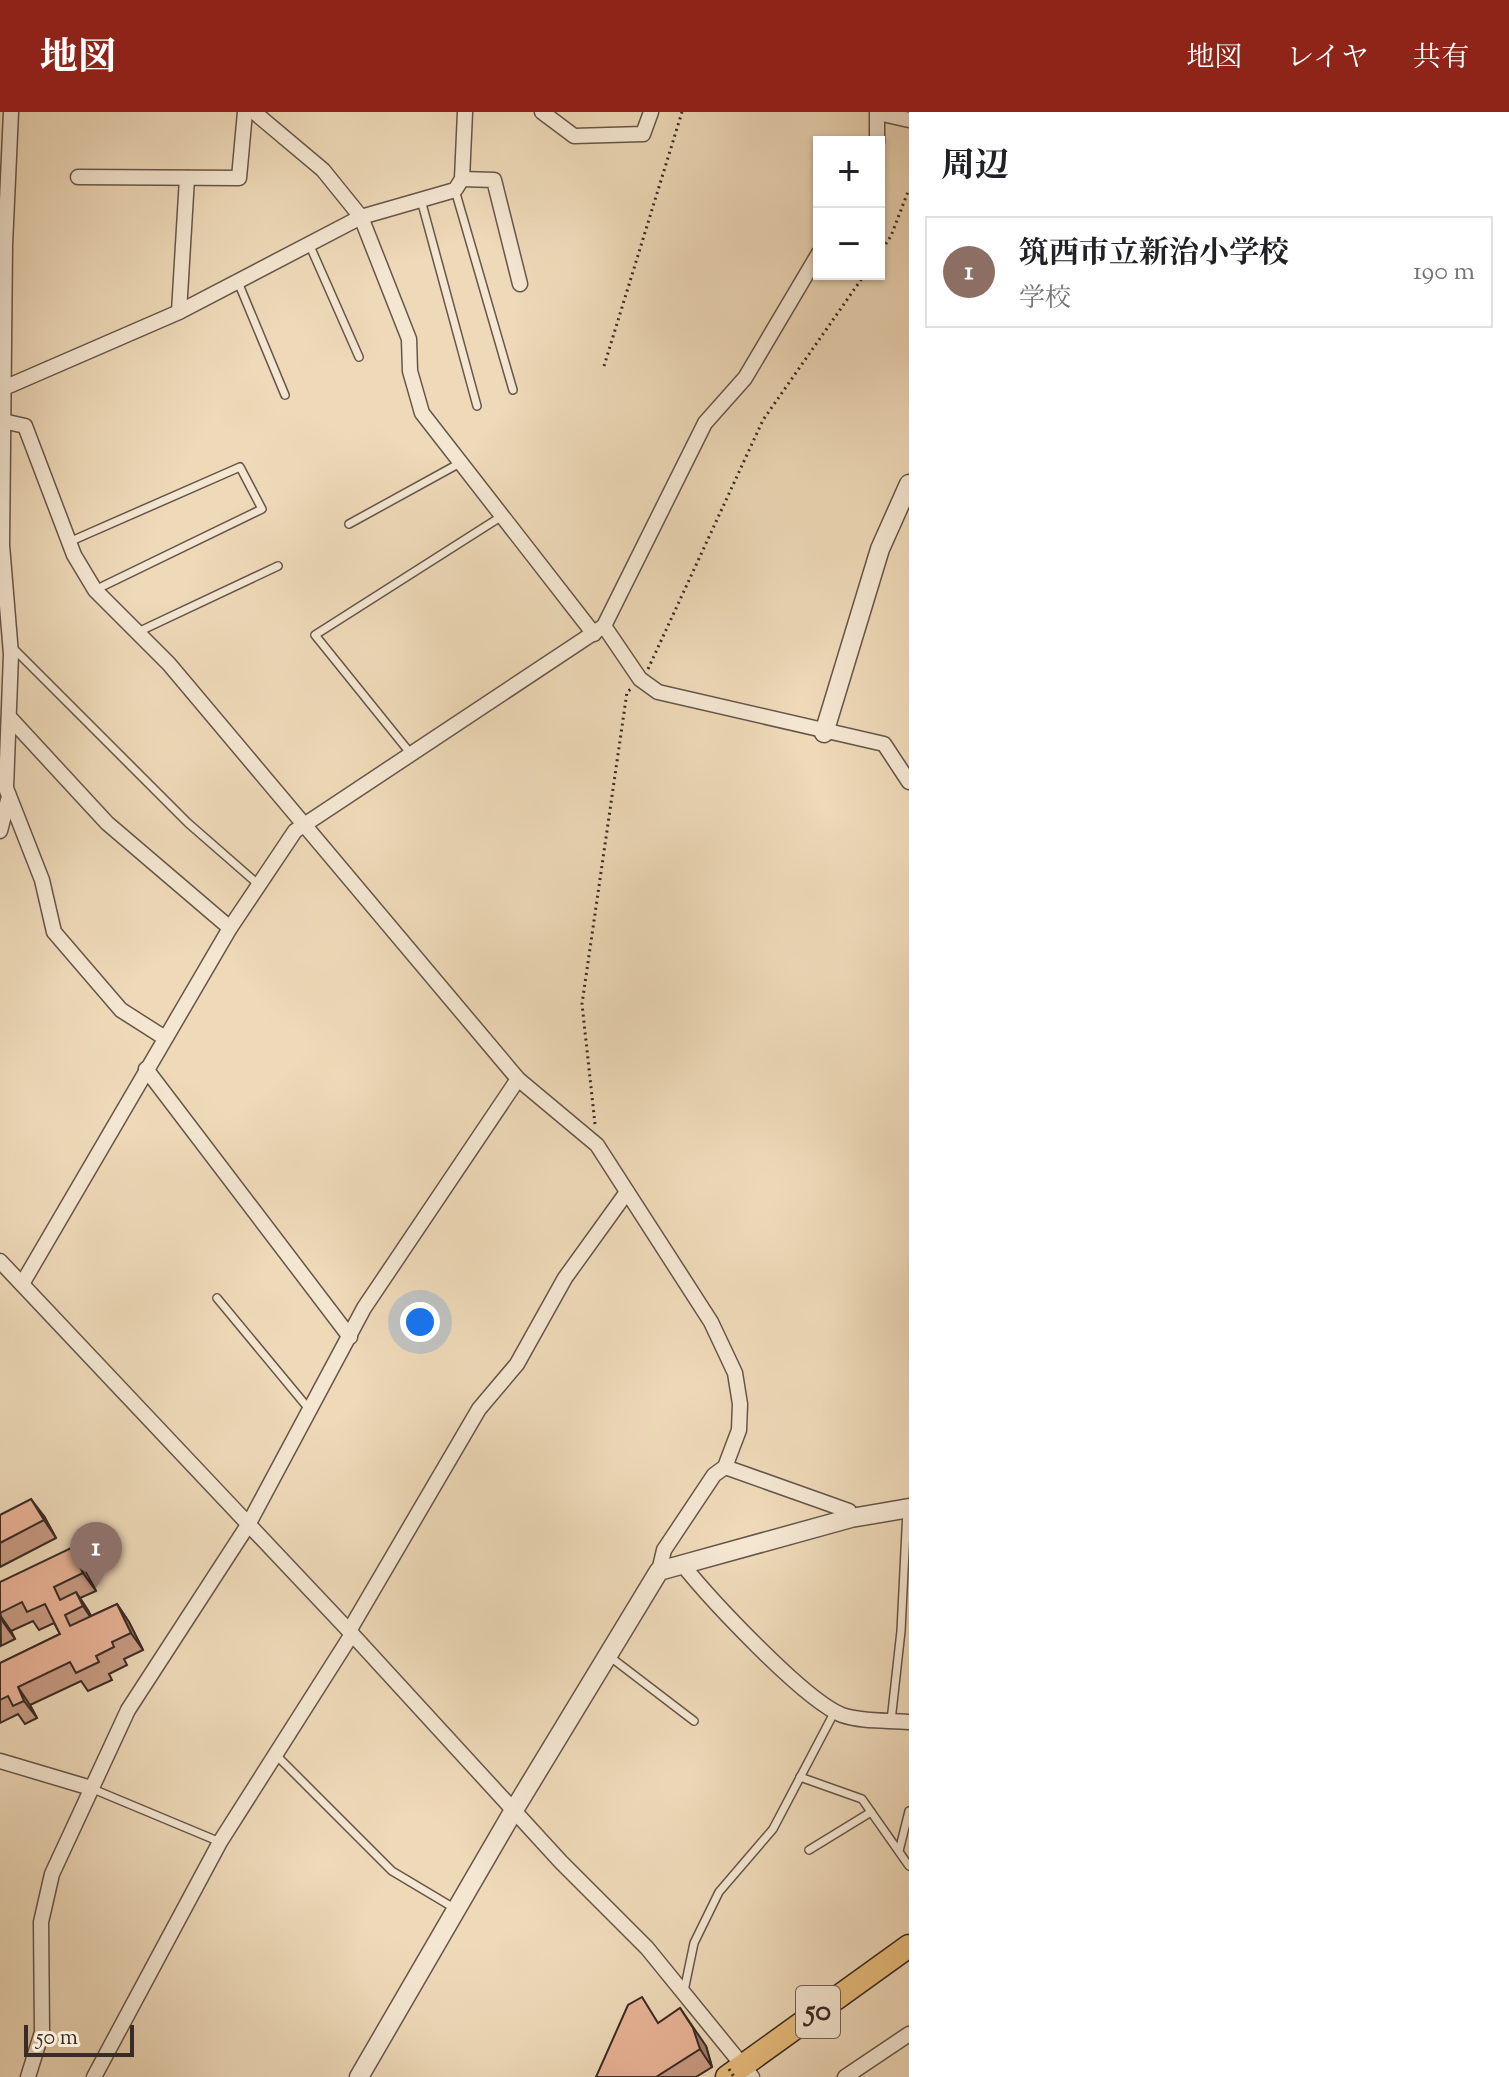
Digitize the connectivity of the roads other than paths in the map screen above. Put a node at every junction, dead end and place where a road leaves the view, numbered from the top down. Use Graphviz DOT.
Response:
graph roads {
  1 [pos="245,112"];
  2 [pos="254,112"];
  3 [pos="465,112"];
  4 [pos="542,112"];
  5 [pos="651,112"];
  6 [pos="878,112"];
  7 [pos="7,116"];
  8 [pos="909,120"];
  9 [pos="877,136"];
  10 [pos="78,177"];
  11 [pos="187,178"];
  12 [pos="458,184"];
  13 [pos="420,198"];
  14 [pos="361,217"];
  15 [pos="310,246"];
  16 [pos="813,263"];
  17 [pos="238,282"];
  18 [pos="520,284"];
  19 [pos="179,312"];
  20 [pos="359,357"];
  21 [pos="4,388"];
  22 [pos="513,390"];
  23 [pos="285,395"];
  24 [pos="477,406"];
  25 [pos="3,421"];
  26 [pos="460,463"];
  27 [pos="909,484"];
  28 [pos="502,516"];
  29 [pos="349,524"];
  30 [pos="69,542"];
  31 [pos="1,545"];
  32 [pos="278,566"];
  33 [pos="95,590"];
  34 [pos="599,630"];
  35 [pos="136,633"];
  36 [pos="10,645"];
  37 [pos="11,719"];
  38 [pos="824,733"];
  39 [pos="412,756"];
  40 [pos="909,782"];
  41 [pos="9,800"];
  42 [pos="308,826"];
  43 [pos="0,831"];
  44 [pos="259,885"];
  45 [pos="230,928"];
  46 [pos="165,1038"];
  47 [pos="146,1069"];
  48 [pos="518,1079"];
  49 [pos="627,1192"];
  50 [pos="0,1261"];
  51 [pos="22,1284"];
  52 [pos="217,1298"];
  53 [pos="350,1337"];
  54 [pos="311,1410"];
  55 [pos="725,1467"];
  56 [pos="908,1508"];
  57 [pos="851,1518"];
  58 [pos="248,1525"];
  59 [pos="682,1564"];
  60 [pos="659,1571"];
  61 [pos="351,1632"];
  62 [pos="608,1655"];
  63 [pos="835,1711"];
  64 [pos="694,1721"];
  65 [pos="891,1721"];
  66 [pos="909,1722"];
  67 [pos="275,1755"];
  68 [pos="0,1761"];
  69 [pos="800,1777"];
  70 [pos="91,1788"];
  71 [pos="514,1810"];
  72 [pos="909,1811"];
  73 [pos="871,1812"];
  74 [pos="220,1842"];
  75 [pos="809,1850"];
  76 [pos="899,1851"];
  77 [pos="909,1866"];
  78 [pos="456,1909"];
  79 [pos="909,1946"];
  80 [pos="683,1993"];
  81 [pos="909,2034"];
  82 [pos="737,2073"];
  83 [pos="28,2077"];
  84 [pos="94,2077"];
  85 [pos="359,2077"];
  86 [pos="845,2077"];
  1 -- 11 [label="street"];
  2 -- 14 [label="street"];
  3 -- 12 [label="street"];
  4 -- 5 [label="street"];
  6 -- 8 [label="street"];
  6 -- 9 [label="street"];
  7 -- 21 [label="street"];
  10 -- 11 [label="street"];
  11 -- 19 [label="street"];
  12 -- 13 [label="street"];
  12 -- 18 [label="street"];
  12 -- 22 [label="lane"];
  13 -- 14 [label="street"];
  13 -- 24 [label="lane"];
  14 -- 15 [label="street"];
  14 -- 26 [label="street"];
  15 -- 17 [label="street"];
  15 -- 20 [label="lane"];
  16 -- 34 [label="street"];
  17 -- 19 [label="street"];
  17 -- 23 [label="lane"];
  19 -- 21 [label="street"];
  21 -- 25 [label="street"];
  25 -- 30 [label="street"];
  25 -- 31 [label="street"];
  26 -- 28 [label="street"];
  26 -- 29 [label="lane"];
  27 -- 38 [label="street"];
  28 -- 34 [label="street"];
  28 -- 39 [label="lane"];
  30 -- 33 [label="street"];
  30 -- 33 [label="lane"];
  31 -- 36 [label="street"];
  32 -- 35 [label="lane"];
  33 -- 35 [label="street"];
  34 -- 38 [label="street"];
  34 -- 39 [label="street"];
  35 -- 42 [label="street"];
  36 -- 37 [label="street"];
  36 -- 44 [label="lane"];
  37 -- 41 [label="street"];
  37 -- 45 [label="street"];
  38 -- 40 [label="street"];
  39 -- 42 [label="street"];
  41 -- 43 [label="street"];
  41 -- 46 [label="street"];
  42 -- 44 [label="street"];
  42 -- 48 [label="street"];
  44 -- 45 [label="street"];
  45 -- 46 [label="street"];
  46 -- 47 [label="street"];
  47 -- 51 [label="street"];
  47 -- 53 [label="street"];
  48 -- 49 [label="street"];
  48 -- 53 [label="street"];
  49 -- 55 [label="street"];
  49 -- 61 [label="street"];
  50 -- 51 [label="street"];
  51 -- 58 [label="street"];
  52 -- 54 [label="lane"];
  53 -- 54 [label="street"];
  54 -- 58 [label="street"];
  55 -- 57 [label="street"];
  55 -- 60 [label="street"];
  56 -- 57 [label="street"];
  56 -- 65 [label="lane"];
  57 -- 59 [label="street"];
  58 -- 61 [label="street"];
  58 -- 70 [label="street"];
  59 -- 60 [label="street"];
  59 -- 63 [label="street"];
  60 -- 62 [label="street"];
  61 -- 67 [label="street"];
  61 -- 71 [label="street"];
  62 -- 64 [label="lane"];
  62 -- 71 [label="street"];
  63 -- 65 [label="street"];
  63 -- 69 [label="lane"];
  65 -- 66 [label="street"];
  67 -- 74 [label="street"];
  67 -- 78 [label="lane"];
  68 -- 70 [label="street"];
  69 -- 73 [label="lane"];
  69 -- 80 [label="lane"];
  70 -- 74 [label="lane"];
  70 -- 83 [label="street"];
  71 -- 78 [label="street"];
  71 -- 80 [label="street"];
  72 -- 76 [label="lane"];
  73 -- 75 [label="lane"];
  73 -- 76 [label="lane"];
  74 -- 84 [label="street"];
  76 -- 77 [label="lane"];
  78 -- 85 [label="street"];
  79 -- 82 [label="highway, 50"];
  80 -- 82 [label="street"];
  81 -- 86 [label="street"];
}
